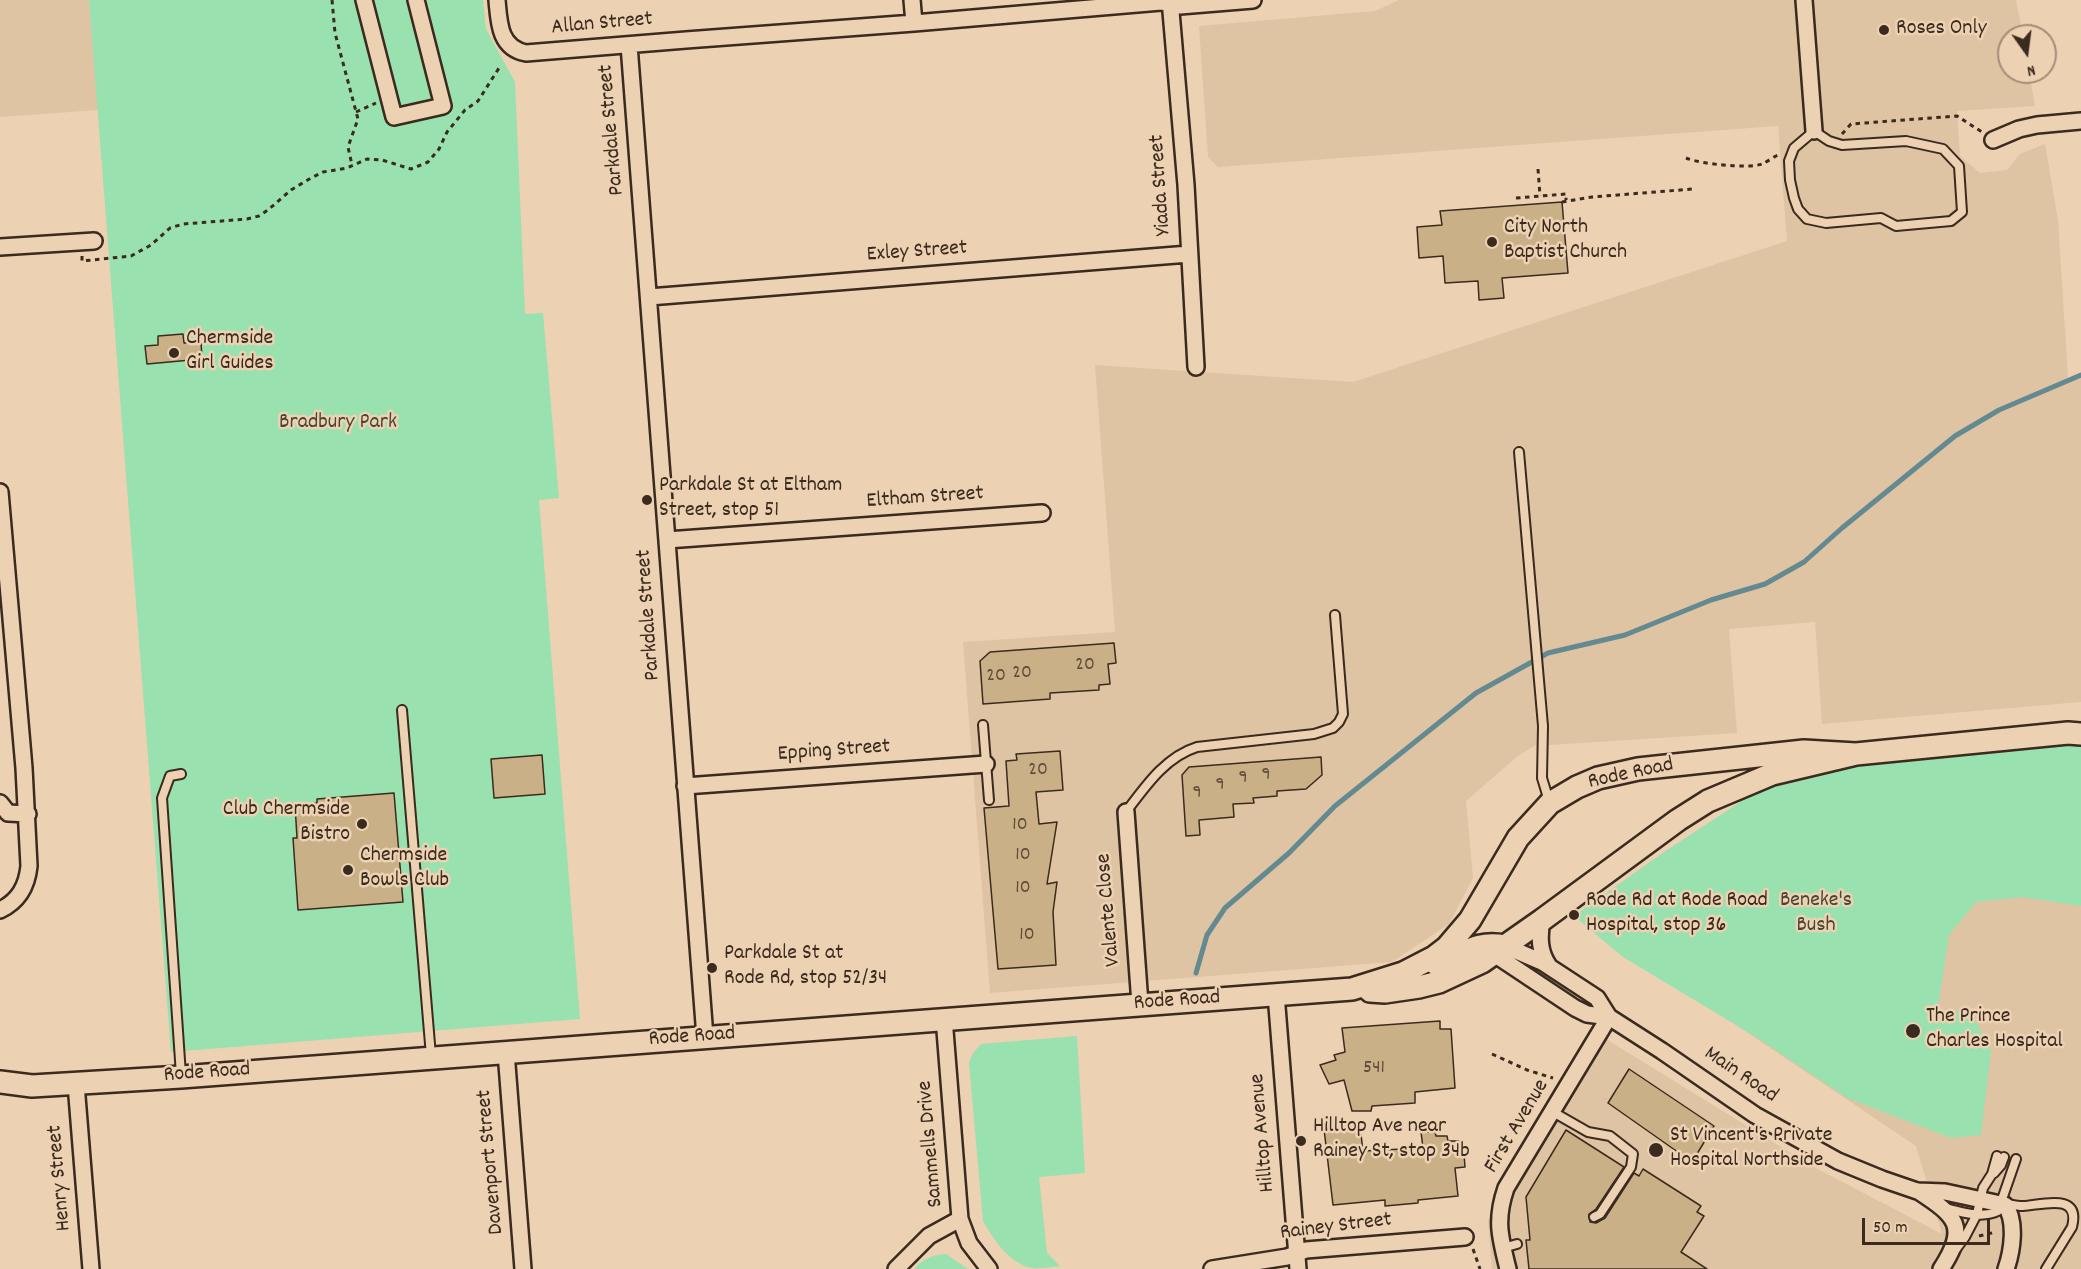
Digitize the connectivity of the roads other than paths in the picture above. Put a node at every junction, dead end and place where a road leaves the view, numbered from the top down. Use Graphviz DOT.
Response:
graph roads {
  1 [pos="364,0"];
  2 [pos="416,0"];
  3 [pos="497,0"];
  4 [pos="912,0"];
  5 [pos="1253,0"];
  6 [pos="1804,0"];
  7 [pos="1170,2"];
  8 [pos="914,23"];
  9 [pos="628,45"];
  10 [pos="2081,121"];
  11 [pos="1814,131"];
  12 [pos="1993,140"];
  13 [pos="88,242"];
  14 [pos="0,247"];
  15 [pos="1189,254"];
  16 [pos="649,297"];
  17 [pos="1196,367"];
  18 [pos="1519,452"];
  19 [pos="0,492"];
  20 [pos="1042,513"];
  21 [pos="667,540"];
  22 [pos="5,613"];
  23 [pos="1335,615"];
  24 [pos="402,710"];
  25 [pos="983,725"];
  26 [pos="2077,732"];
  27 [pos="1856,754"];
  28 [pos="986,764"];
  29 [pos="181,774"];
  30 [pos="685,786"];
  31 [pos="989,800"];
  32 [pos="1550,802"];
  33 [pos="0,803"];
  34 [pos="1126,812"];
  35 [pos="28,814"];
  36 [pos="1494,879"];
  37 [pos="0,910"];
  38 [pos="1542,920"];
  39 [pos="1496,948"];
  40 [pos="1549,966"];
  41 [pos="1403,973"];
  42 [pos="1352,988"];
  43 [pos="1276,994"];
  44 [pos="1140,1004"];
  45 [pos="1609,1017"];
  46 [pos="944,1018"];
  47 [pos="705,1037"];
  48 [pos="506,1052"];
  49 [pos="431,1057"];
  50 [pos="181,1077"];
  51 [pos="0,1082"];
  52 [pos="76,1084"];
  53 [pos="32,1086"];
  54 [pos="0,1097"];
  55 [pos="1553,1112"];
  56 [pos="2000,1156"];
  57 [pos="2016,1159"];
  58 [pos="1917,1191"];
  59 [pos="1981,1199"];
  60 [pos="2002,1203"];
  61 [pos="1943,1208"];
  62 [pos="1977,1214"];
  63 [pos="1594,1217"];
  64 [pos="960,1219"];
  65 [pos="1465,1237"];
  66 [pos="1296,1253"];
  67 [pos="1952,1253"];
  68 [pos="91,1269"];
  69 [pos="523,1269"];
  70 [pos="896,1269"];
  71 [pos="989,1269"];
  72 [pos="1212,1269"];
  73 [pos="1298,1269"];
  74 [pos="1508,1269"];
  75 [pos="1941,1269"];
  76 [pos="2006,1269"];
  77 [pos="2046,1269"];
  1 -- 2 [label="street"];
  3 -- 9 [label="street, Allan Street"];
  4 -- 8 [label="street"];
  5 -- 7 [label="street, Allan Street"];
  6 -- 11 [label="street"];
  7 -- 8 [label="street, Allan Street"];
  7 -- 15 [label="street, Yiada Street"];
  8 -- 9 [label="street, Allan Street"];
  9 -- 16 [label="street, Parkdale Street"];
  10 -- 12 [label="street"];
  11 -- 11 [label="lane"];
  13 -- 14 [label="street"];
  15 -- 16 [label="street, Exley Street"];
  15 -- 17 [label="street, Yiada Street"];
  16 -- 21 [label="street, Parkdale Street"];
  18 -- 32 [label="lane"];
  19 -- 22 [label="street"];
  20 -- 21 [label="street, Eltham Street"];
  21 -- 30 [label="street, Parkdale Street"];
  22 -- 35 [label="street"];
  23 -- 34 [label="lane"];
  24 -- 49 [label="lane"];
  25 -- 28 [label="lane"];
  26 -- 27 [label="main road, Rode Road"];
  27 -- 32 [label="main road, Rode Road"];
  27 -- 38 [label="main road, Rode Road"];
  28 -- 30 [label="street, Epping Street"];
  28 -- 31 [label="lane"];
  29 -- 50 [label="lane"];
  30 -- 47 [label="street, Parkdale Street"];
  32 -- 36 [label="main road, Rode Road"];
  33 -- 35 [label="street"];
  34 -- 44 [label="street, Valente Close"];
  35 -- 37 [label="street"];
  36 -- 39 [label="main road"];
  36 -- 41 [label="main road, Rode Road"];
  38 -- 39 [label="main road, Rode Road"];
  38 -- 40 [label="street"];
  39 -- 40 [label="street, Main Road"];
  39 -- 41 [label="main road"];
  39 -- 42 [label="main road, Rode Road"];
  39 -- 45 [label="street, Main Road"];
  40 -- 45 [label="street, Main Road"];
  41 -- 42 [label="main road, Rode Road"];
  42 -- 43 [label="main road, Rode Road"];
  43 -- 44 [label="main road, Rode Road"];
  43 -- 66 [label="street, Hilltop Avenue"];
  44 -- 46 [label="main road, Rode Road"];
  45 -- 55 [label="street, First Avenue"];
  45 -- 58 [label="street, Main Road"];
  46 -- 47 [label="main road, Rode Road"];
  46 -- 64 [label="street, Sammells Drive"];
  47 -- 48 [label="main road, Rode Road"];
  48 -- 49 [label="main road, Rode Road"];
  48 -- 69 [label="street, Davenport Street"];
  49 -- 50 [label="main road, Rode Road"];
  50 -- 52 [label="main road, Rode Road"];
  51 -- 53 [label="main road, Rode Road"];
  52 -- 53 [label="main road, Rode Road"];
  52 -- 68 [label="street, Henry Street"];
  53 -- 54 [label="main road, Rode Road"];
  55 -- 63 [label="lane"];
  55 -- 74 [label="street, First Avenue"];
  56 -- 59 [label="lane"];
  57 -- 60 [label="lane"];
  58 -- 59 [label="street, Main Road"];
  58 -- 61 [label="street, Main Road"];
  59 -- 60 [label="street, Main Road"];
  59 -- 62 [label="lane"];
  60 -- 62 [label="lane"];
  60 -- 76 [label="street"];
  60 -- 77 [label="lane"];
  61 -- 62 [label="lane"];
  61 -- 67 [label="street"];
  62 -- 67 [label="lane"];
  64 -- 70 [label="street, Sammells Drive"];
  64 -- 71 [label="street"];
  65 -- 66 [label="street, Rainey Street"];
  66 -- 72 [label="street, Rainey Street"];
  66 -- 73 [label="street, Hilltop Avenue"];
  67 -- 75 [label="street"];
}
